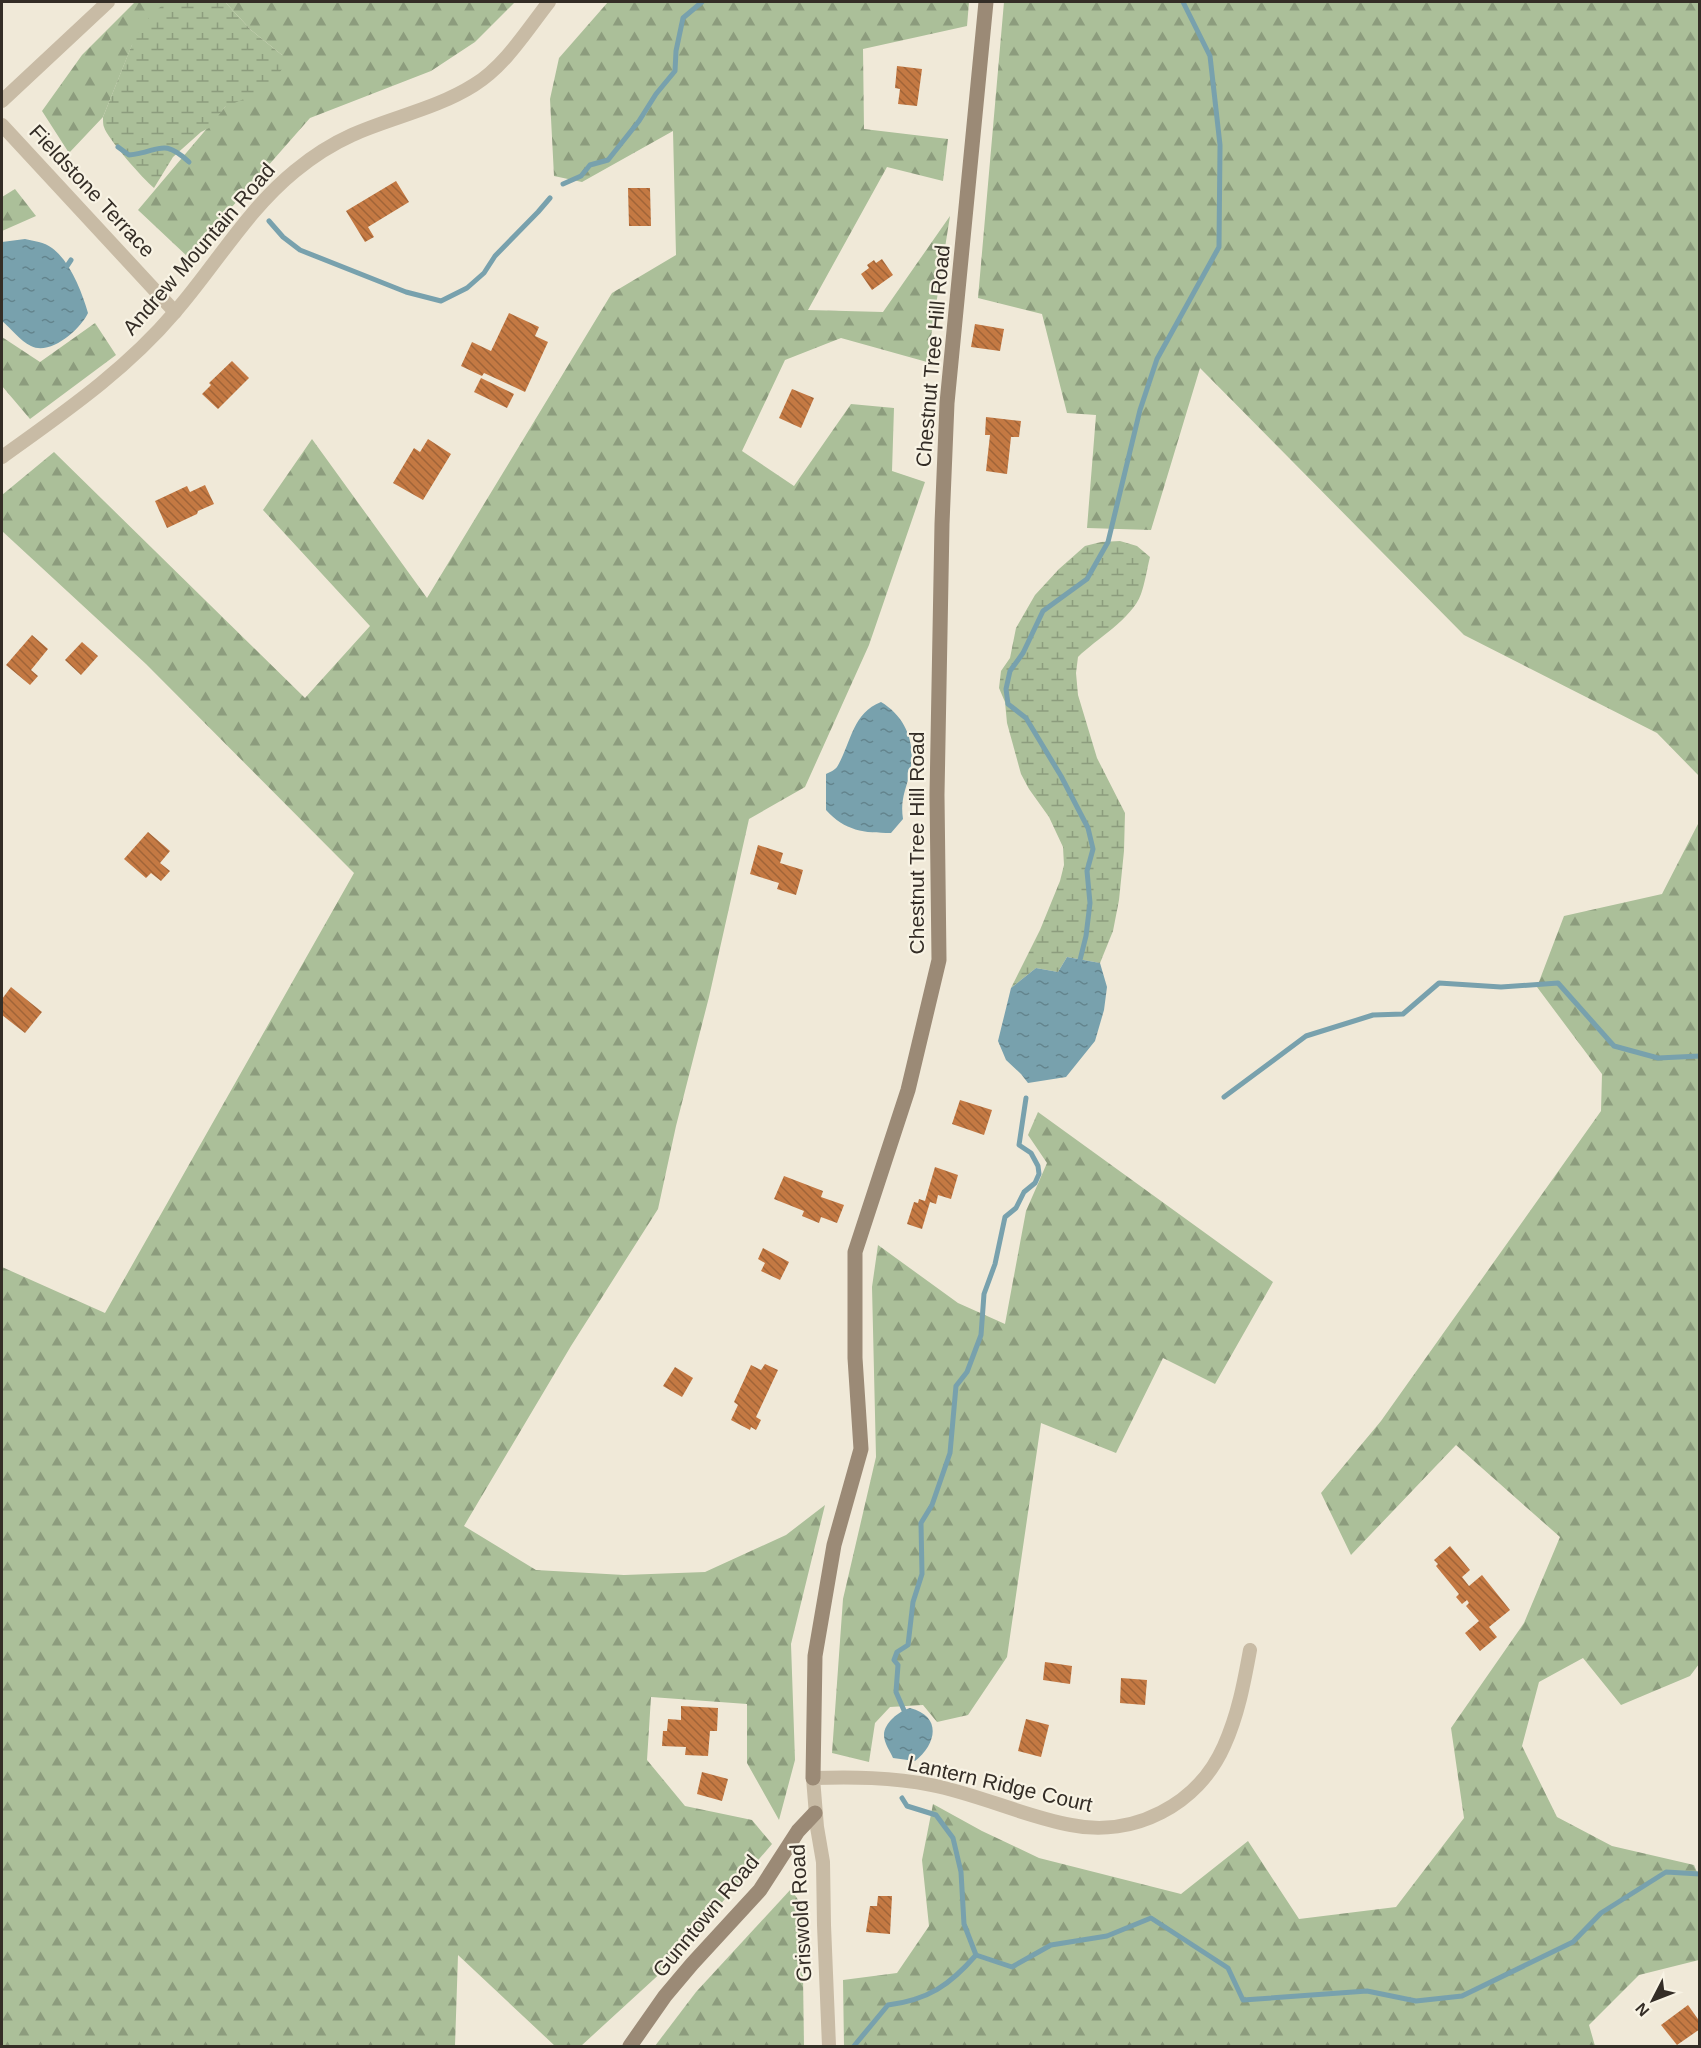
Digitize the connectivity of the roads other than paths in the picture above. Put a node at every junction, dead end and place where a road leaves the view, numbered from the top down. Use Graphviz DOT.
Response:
graph roads {
  1 [pos="108,2"];
  2 [pos="549,2"];
  3 [pos="986,2"];
  4 [pos="2,101"];
  5 [pos="2,125"];
  6 [pos="175,312"];
  7 [pos="2,457"];
  8 [pos="1250,1650"];
  9 [pos="813,1778"];
  10 [pos="815,1813"];
  11 [pos="630,2046"];
  12 [pos="829,2046"];
  1 -- 4 [label="street"];
  2 -- 6 [label="street, Andrew Mountain Road"];
  3 -- 9 [label="street, Chestnut Tree Hill Road"];
  5 -- 6 [label="street, Fieldstone Terrace"];
  6 -- 7 [label="street, Andrew Mountain Road"];
  8 -- 9 [label="street, Lantern Ridge Court"];
  9 -- 10 [label="street, Griswold Road"];
  10 -- 11 [label="street, Gunntown Road"];
  10 -- 12 [label="street, Griswold Road"];
}
